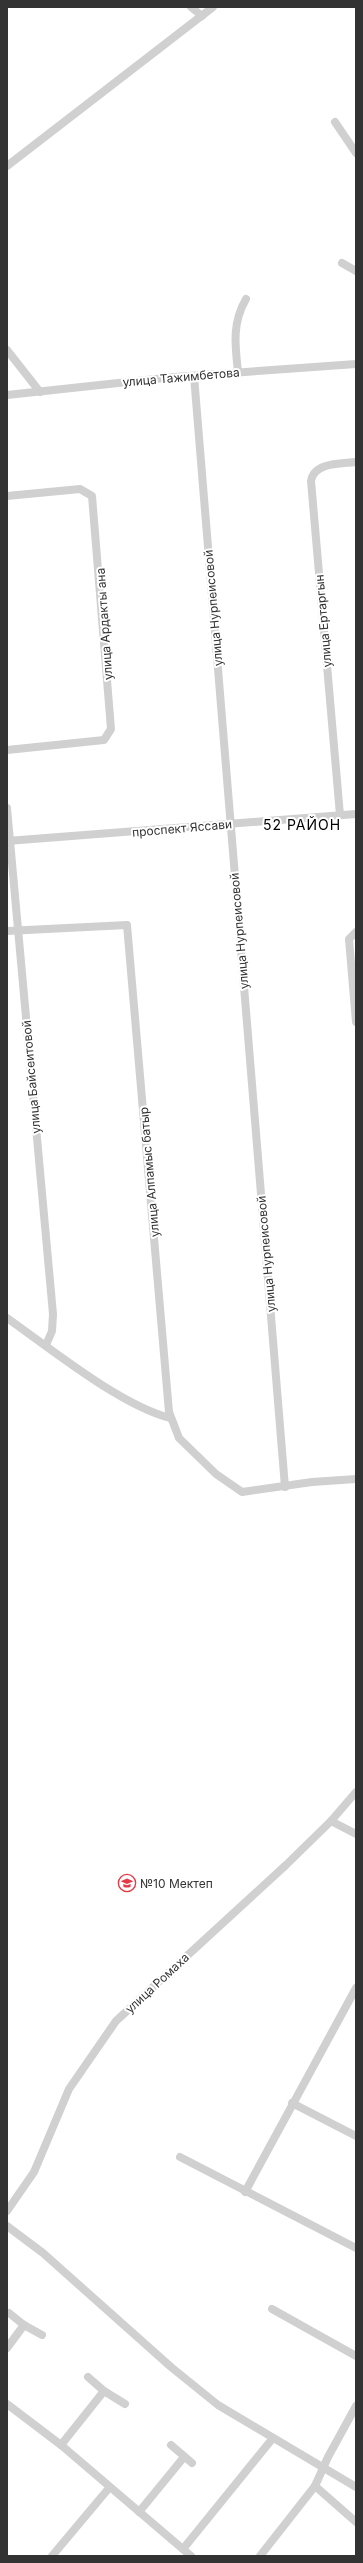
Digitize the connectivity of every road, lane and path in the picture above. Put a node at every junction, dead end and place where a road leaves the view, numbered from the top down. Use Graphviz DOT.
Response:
graph roads {
  1 [pos="191,7"];
  2 [pos="213,7"];
  3 [pos="202,16"];
  4 [pos="335,122"];
  5 [pos="356,153"];
  6 [pos="7,166"];
  7 [pos="342,263"];
  8 [pos="356,271"];
  9 [pos="246,299"];
  10 [pos="7,350"];
  11 [pos="356,364"];
  12 [pos="238,372"];
  13 [pos="194,376"];
  14 [pos="40,392"];
  15 [pos="7,395"];
  16 [pos="356,462"];
  17 [pos="7,496"];
  18 [pos="7,750"];
  19 [pos="7,808"];
  20 [pos="356,814"];
  21 [pos="340,815"];
  22 [pos="230,824"];
  23 [pos="9,841"];
  24 [pos="17,930"];
  25 [pos="7,931"];
  26 [pos="356,932"];
  27 [pos="356,1022"];
  28 [pos="7,1318"];
  29 [pos="46,1345"];
  30 [pos="170,1418"];
  31 [pos="356,1479"];
  32 [pos="285,1487"];
  33 [pos="356,1792"];
  34 [pos="331,1821"];
  35 [pos="356,1834"];
  36 [pos="356,1988"];
  37 [pos="292,2103"];
  38 [pos="356,2136"];
  39 [pos="180,2157"];
  40 [pos="245,2192"];
  41 [pos="8,2207"];
  42 [pos="7,2226"];
  43 [pos="356,2248"];
  44 [pos="272,2309"];
  45 [pos="9,2313"];
  46 [pos="24,2325"];
  47 [pos="42,2335"];
  48 [pos="7,2348"];
  49 [pos="356,2356"];
  50 [pos="88,2377"];
  51 [pos="104,2391"];
  52 [pos="7,2404"];
  53 [pos="125,2404"];
  54 [pos="356,2406"];
  55 [pos="273,2438"];
  56 [pos="61,2445"];
  57 [pos="171,2445"];
  58 [pos="184,2457"];
  59 [pos="192,2464"];
  60 [pos="324,2470"];
  61 [pos="315,2486"];
  62 [pos="109,2488"];
  63 [pos="356,2488"];
  64 [pos="139,2512"];
  65 [pos="356,2522"];
  66 [pos="182,2549"];
  67 [pos="52,2556"];
  68 [pos="191,2556"];
  69 [pos="260,2556"];
  1 -- 3 [label="street"];
  2 -- 3 [label="street"];
  3 -- 6 [label="street"];
  4 -- 5 [label="street"];
  7 -- 8 [label="street"];
  9 -- 12 [label="street"];
  10 -- 14 [label="street"];
  11 -- 12 [label="street, улица Тажимбетова"];
  12 -- 13 [label="street, улица Тажимбетова"];
  13 -- 14 [label="street, улица Тажимбетова"];
  13 -- 22 [label="street, улица Нурпеисовой"];
  14 -- 15 [label="street, улица Тажимбетова"];
  16 -- 21 [label="street, улица Ертаргын"];
  17 -- 18 [label="street, улица Ардакты ана"];
  19 -- 23 [label="street, улица Байсеитовой"];
  20 -- 21 [label="street, проспект Яссави"];
  21 -- 22 [label="street, проспект Яссави"];
  22 -- 23 [label="street, проспект Яссави"];
  22 -- 32 [label="street, улица Нурпеисовой"];
  23 -- 24 [label="street, улица Байсеитовой"];
  24 -- 25 [label="street"];
  24 -- 29 [label="street, улица Байсеитовой"];
  24 -- 30 [label="street, улица Алпамыс батыр"];
  26 -- 27 [label="street"];
  28 -- 29 [label="street"];
  29 -- 30 [label="street"];
  30 -- 32 [label="street, улица Алпамыс батыр"];
  31 -- 32 [label="street, улица Алпамыс батыр"];
  33 -- 34 [label="street, улица Ромаха"];
  34 -- 35 [label="street"];
  34 -- 41 [label="street, улица Ромаха"];
  36 -- 37 [label="street"];
  37 -- 38 [label="street"];
  37 -- 40 [label="street"];
  39 -- 40 [label="street"];
  40 -- 43 [label="street"];
  42 -- 55 [label="street"];
  44 -- 49 [label="street"];
  45 -- 46 [label="street"];
  46 -- 47 [label="street"];
  46 -- 48 [label="street"];
  50 -- 51 [label="street"];
  51 -- 53 [label="street"];
  51 -- 56 [label="street"];
  52 -- 56 [label="street"];
  54 -- 60 [label="street"];
  55 -- 60 [label="street"];
  55 -- 66 [label="street"];
  56 -- 62 [label="street"];
  57 -- 58 [label="street"];
  58 -- 59 [label="street"];
  58 -- 64 [label="street"];
  60 -- 61 [label="street"];
  60 -- 63 [label="street"];
  61 -- 65 [label="street"];
  61 -- 69 [label="street"];
  62 -- 64 [label="street"];
  62 -- 67 [label="street"];
  64 -- 66 [label="street"];
  66 -- 68 [label="street"];
}
